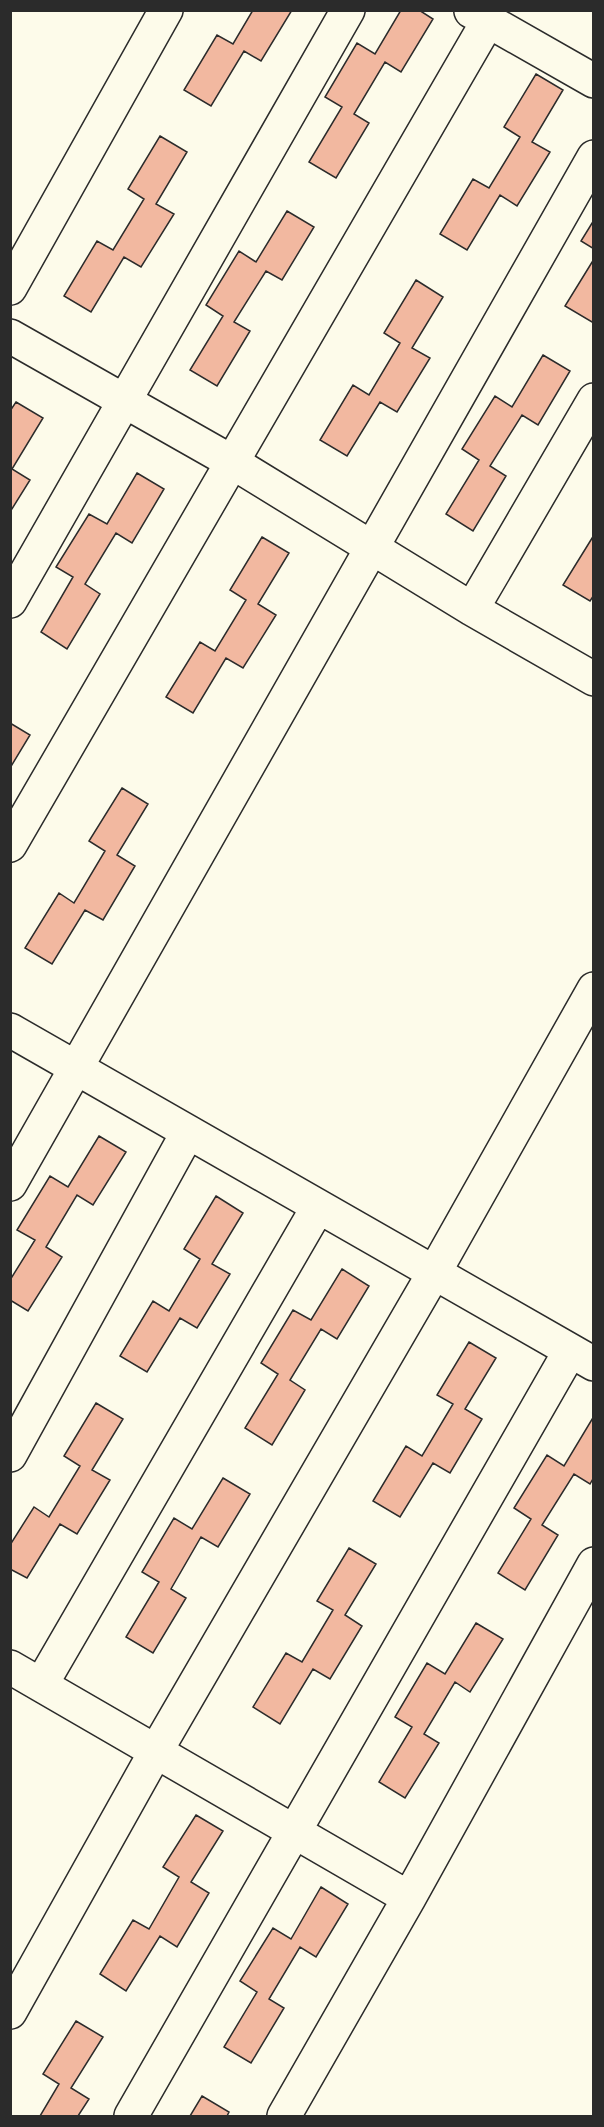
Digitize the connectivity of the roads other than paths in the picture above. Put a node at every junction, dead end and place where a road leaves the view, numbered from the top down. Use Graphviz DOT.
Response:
graph roads {
  1 [pos="166,10"];
  2 [pos="348,10"];
  3 [pos="479,16"];
  4 [pos="594,81"];
  5 [pos="594,157"];
  6 [pos="10,288"];
  7 [pos="10,336"];
  8 [pos="594,400"];
  9 [pos="125,401"];
  10 [pos="232,462"];
  11 [pos="372,548"];
  12 [pos="10,601"];
  13 [pos="472,609"];
  14 [pos="594,679"];
  15 [pos="10,845"];
  16 [pos="594,989"];
  17 [pos="10,1030"];
  18 [pos="77,1068"];
  19 [pos="188,1132"];
  20 [pos="10,1184"];
  21 [pos="318,1207"];
  22 [pos="434,1273"];
  23 [pos="582,1358"];
  24 [pos="10,1455"];
  25 [pos="594,1564"];
  26 [pos="10,1667"];
  27 [pos="41,1685"];
  28 [pos="156,1751"];
  29 [pos="294,1832"];
  30 [pos="409,1898"];
  31 [pos="10,2012"];
  32 [pos="131,2116"];
  33 [pos="284,2116"];
  1 -- 6 [label="street"];
  2 -- 9 [label="street"];
  3 -- 4 [label="street"];
  3 -- 10 [label="street"];
  5 -- 11 [label="street"];
  7 -- 9 [label="street"];
  8 -- 13 [label="street"];
  9 -- 10 [label="street"];
  9 -- 12 [label="street"];
  10 -- 11 [label="street"];
  10 -- 15 [label="street"];
  11 -- 13 [label="street"];
  11 -- 18 [label="street"];
  13 -- 14 [label="street"];
  16 -- 22 [label="street"];
  17 -- 18 [label="street"];
  18 -- 19 [label="street"];
  18 -- 20 [label="street"];
  19 -- 21 [label="street"];
  19 -- 24 [label="street"];
  21 -- 22 [label="street"];
  21 -- 27 [label="street"];
  22 -- 23 [label="street"];
  22 -- 28 [label="street"];
  23 -- 29 [label="street"];
  25 -- 30 [label="street"];
  26 -- 27 [label="street"];
  27 -- 28 [label="street"];
  28 -- 29 [label="street"];
  28 -- 31 [label="street"];
  29 -- 30 [label="street"];
  29 -- 32 [label="street"];
  30 -- 33 [label="street"];
}
